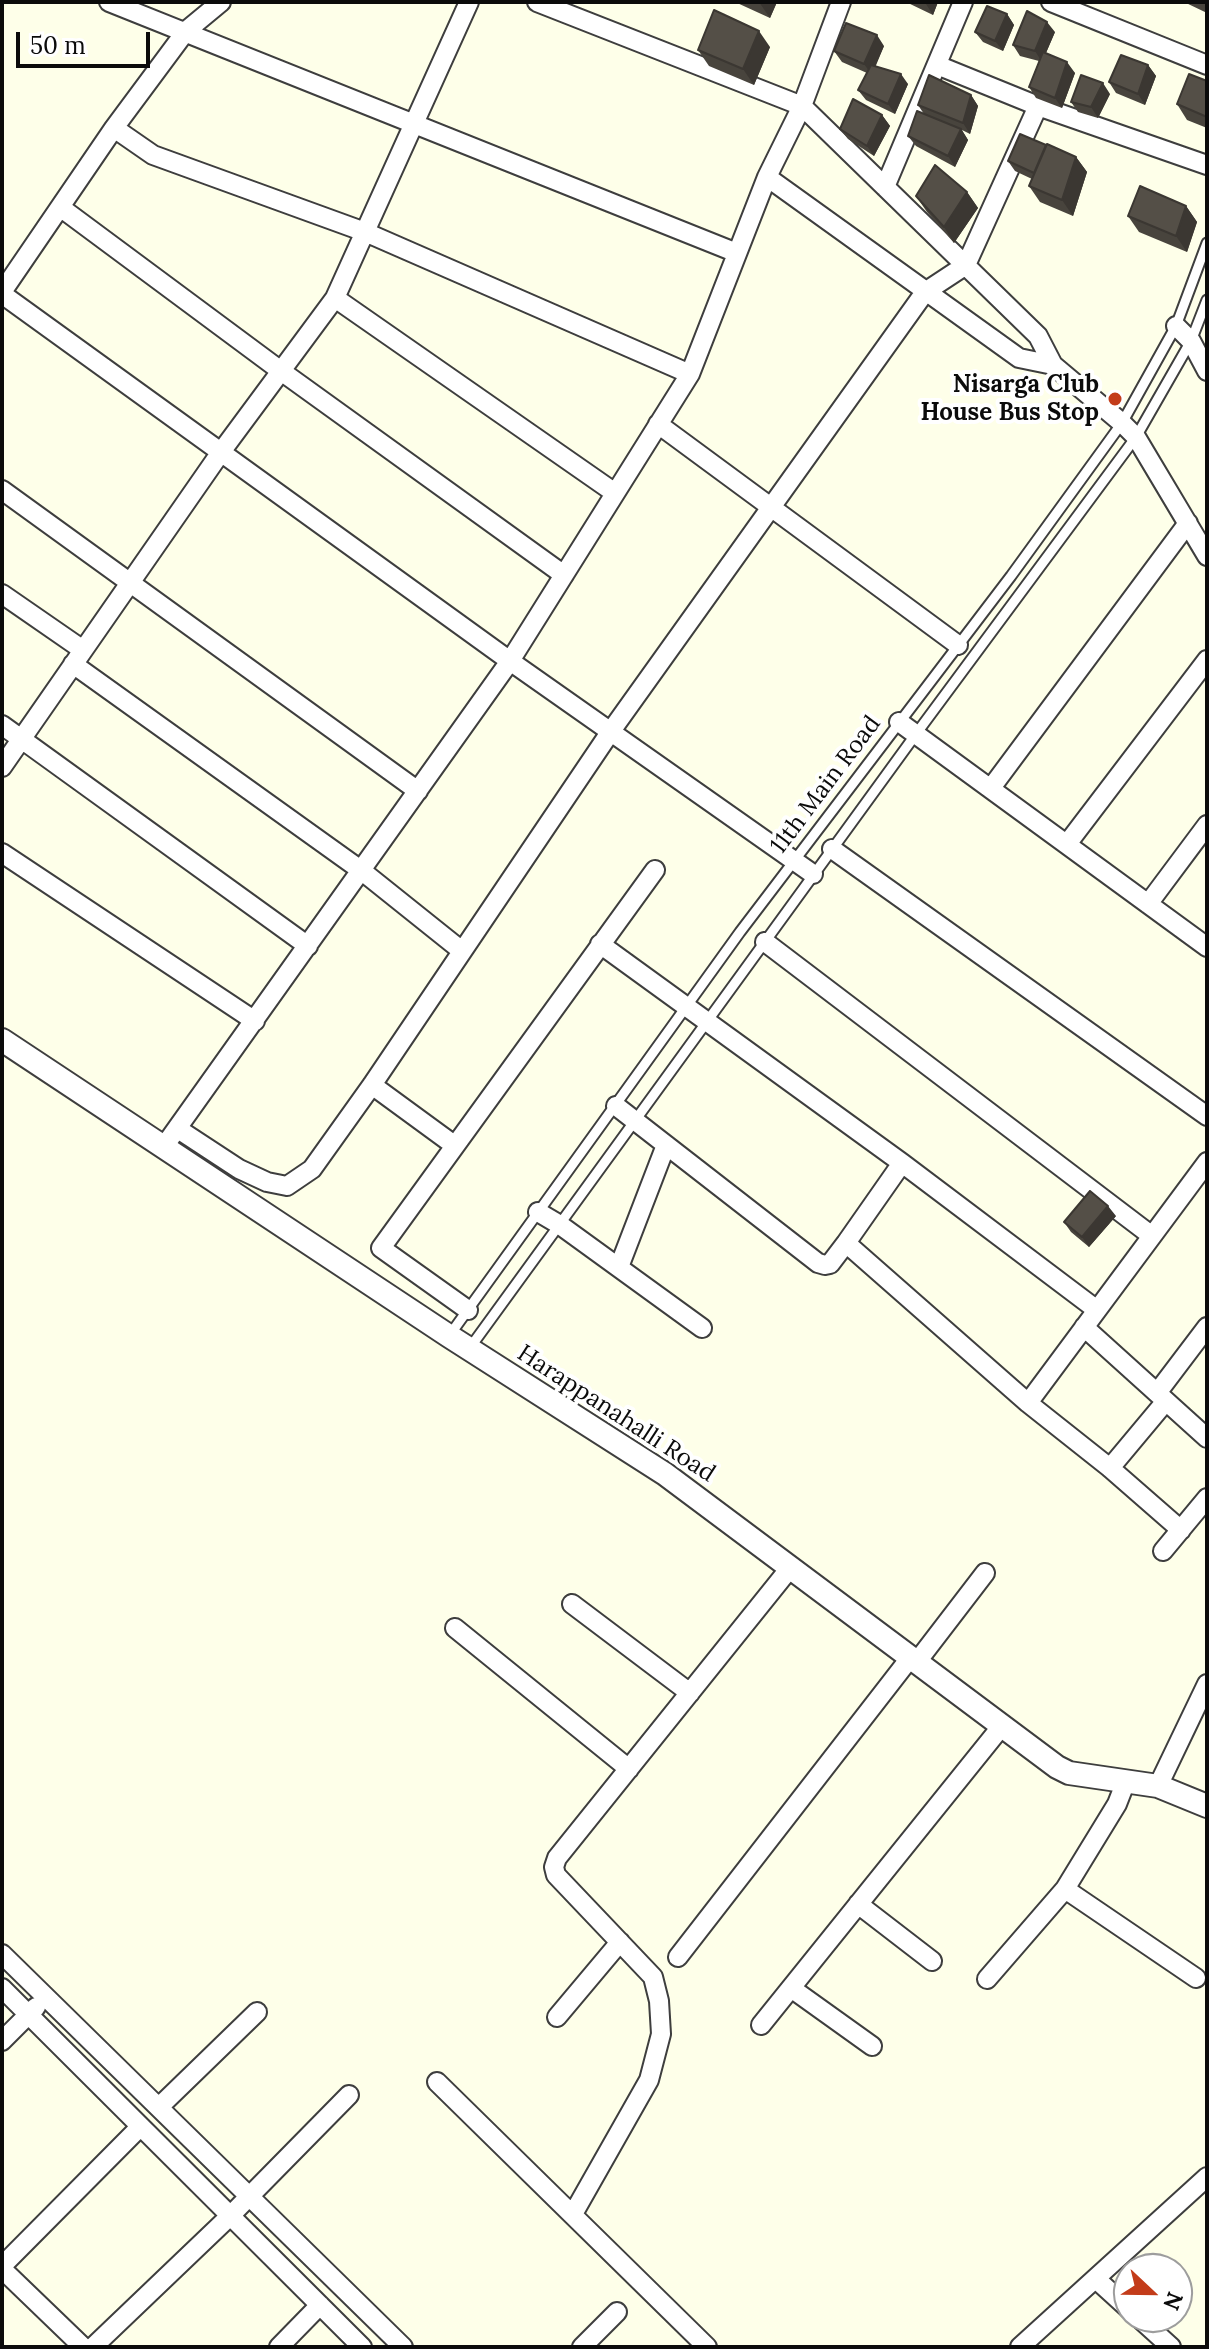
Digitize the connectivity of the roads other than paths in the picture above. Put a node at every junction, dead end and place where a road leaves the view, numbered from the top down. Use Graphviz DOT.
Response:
graph roads {
  1 [pos="109,2"];
  2 [pos="221,2"];
  3 [pos="469,2"];
  4 [pos="537,2"];
  5 [pos="841,2"];
  6 [pos="963,2"];
  7 [pos="1051,2"];
  8 [pos="186,31"];
  9 [pos="937,65"];
  10 [pos="1207,65"];
  11 [pos="802,106"];
  12 [pos="1038,106"];
  13 [pos="415,125"];
  14 [pos="114,128"];
  15 [pos="1207,165"];
  16 [pos="767,177"];
  17 [pos="885,187"];
  18 [pos="60,207"];
  19 [pos="365,232"];
  20 [pos="1207,243"];
  21 [pos="737,253"];
  22 [pos="966,265"];
  23 [pos="925,292"];
  24 [pos="2,293"];
  25 [pos="335,298"];
  26 [pos="1207,300"];
  27 [pos="1176,326"];
  28 [pos="1191,341"];
  29 [pos="1053,365"];
  30 [pos="281,371"];
  31 [pos="1207,371"];
  32 [pos="690,374"];
  33 [pos="1122,423"];
  34 [pos="658,424"];
  35 [pos="1136,437"];
  36 [pos="221,452"];
  37 [pos="2,490"];
  38 [pos="615,493"];
  39 [pos="771,508"];
  40 [pos="1188,523"];
  41 [pos="1207,556"];
  42 [pos="564,575"];
  43 [pos="130,583"];
  44 [pos="2,594"];
  45 [pos="958,645"];
  46 [pos="78,657"];
  47 [pos="1207,660"];
  48 [pos="510,661"];
  49 [pos="899,722"];
  50 [pos="2,725"];
  51 [pos="611,731"];
  52 [pos="916,734"];
  53 [pos="22,739"];
  54 [pos="2,767"];
  55 [pos="991,788"];
  56 [pos="418,791"];
  57 [pos="1207,825"];
  58 [pos="1067,844"];
  59 [pos="832,849"];
  60 [pos="2,853"];
  61 [pos="795,860"];
  62 [pos="655,870"];
  63 [pos="362,871"];
  64 [pos="813,874"];
  65 [pos="1148,904"];
  66 [pos="765,942"];
  67 [pos="600,944"];
  68 [pos="308,946"];
  69 [pos="1207,947"];
  70 [pos="462,951"];
  71 [pos="688,1007"];
  72 [pos="255,1021"];
  73 [pos="708,1021"];
  74 [pos="2,1040"];
  75 [pos="372,1085"];
  76 [pos="616,1106"];
  77 [pos="1207,1116"];
  78 [pos="635,1122"];
  79 [pos="178,1129"];
  80 [pos="454,1145"];
  81 [pos="666,1145"];
  82 [pos="163,1148"];
  83 [pos="1207,1162"];
  84 [pos="902,1163"];
  85 [pos="538,1212"];
  86 [pos="560,1225"];
  87 [pos="1152,1236"];
  88 [pos="846,1243"];
  89 [pos="619,1267"];
  90 [pos="468,1310"];
  91 [pos="1097,1310"];
  92 [pos="1084,1327"];
  93 [pos="1207,1327"];
  94 [pos="702,1328"];
  95 [pos="449,1336"];
  96 [pos="469,1349"];
  97 [pos="1162,1397"];
  98 [pos="1028,1403"];
  99 [pos="1207,1438"];
  100 [pos="1110,1468"];
  101 [pos="1207,1498"];
  102 [pos="1181,1530"];
  103 [pos="1163,1551"];
  104 [pos="790,1568"];
  105 [pos="985,1573"];
  106 [pos="572,1604"];
  107 [pos="455,1628"];
  108 [pos="913,1660"];
  109 [pos="1207,1684"];
  110 [pos="690,1693"];
  111 [pos="1001,1727"];
  112 [pos="629,1769"];
  113 [pos="1126,1781"];
  114 [pos="1158,1786"];
  115 [pos="1207,1806"];
  116 [pos="1065,1889"];
  117 [pos="858,1904"];
  118 [pos="620,1942"];
  119 [pos="2,1954"];
  120 [pos="678,1957"];
  121 [pos="932,1961"];
  122 [pos="1196,1978"];
  123 [pos="987,1979"];
  124 [pos="2,1988"];
  125 [pos="791,1988"];
  126 [pos="47,1997"];
  127 [pos="257,2012"];
  128 [pos="29,2013"];
  129 [pos="557,2017"];
  130 [pos="761,2025"];
  131 [pos="2,2041"];
  132 [pos="872,2046"];
  133 [pos="437,2082"];
  134 [pos="349,2095"];
  135 [pos="159,2107"];
  136 [pos="140,2127"];
  137 [pos="1207,2177"];
  138 [pos="250,2197"];
  139 [pos="573,2214"];
  140 [pos="230,2216"];
  141 [pos="2,2268"];
  142 [pos="1096,2279"];
  143 [pos="1113,2294"];
  144 [pos="320,2305"];
  145 [pos="617,2312"];
  146 [pos="1156,2333"];
  147 [pos="83,2347"];
  148 [pos="93,2347"];
  149 [pos="279,2347"];
  150 [pos="362,2347"];
  151 [pos="403,2347"];
  152 [pos="582,2347"];
  153 [pos="707,2347"];
  154 [pos="1020,2347"];
  155 [pos="1171,2347"];
  1 -- 8 [label="street"];
  2 -- 8 [label="street"];
  3 -- 13 [label="street"];
  4 -- 11 [label="street"];
  5 -- 11 [label="street"];
  6 -- 9 [label="street"];
  7 -- 10 [label="street"];
  8 -- 13 [label="street"];
  8 -- 14 [label="street"];
  9 -- 12 [label="street"];
  9 -- 17 [label="street"];
  11 -- 16 [label="street"];
  11 -- 17 [label="street"];
  12 -- 15 [label="street"];
  12 -- 22 [label="street"];
  13 -- 19 [label="street"];
  13 -- 21 [label="street"];
  14 -- 18 [label="street"];
  14 -- 19 [label="street"];
  16 -- 21 [label="street"];
  16 -- 23 [label="street"];
  17 -- 22 [label="street"];
  18 -- 24 [label="street"];
  18 -- 30 [label="street"];
  19 -- 25 [label="street"];
  19 -- 32 [label="street"];
  20 -- 27 [label="lane, 11th Main Road"];
  21 -- 32 [label="street"];
  22 -- 23 [label="street"];
  22 -- 29 [label="street"];
  23 -- 29 [label="street"];
  23 -- 39 [label="street"];
  24 -- 36 [label="street"];
  25 -- 30 [label="street"];
  25 -- 38 [label="street"];
  26 -- 28 [label="lane, 11th Main Road"];
  27 -- 28 [label="street"];
  27 -- 33 [label="lane, 11th Main Road"];
  28 -- 31 [label="street"];
  28 -- 35 [label="lane, 11th Main Road"];
  29 -- 33 [label="street"];
  30 -- 36 [label="street"];
  30 -- 42 [label="street"];
  32 -- 34 [label="street"];
  33 -- 35 [label="street"];
  33 -- 45 [label="lane, 11th Main Road"];
  34 -- 38 [label="street"];
  34 -- 39 [label="street"];
  35 -- 40 [label="street"];
  35 -- 52 [label="lane, 11th Main Road"];
  36 -- 43 [label="street"];
  36 -- 48 [label="street"];
  37 -- 43 [label="street"];
  38 -- 42 [label="street"];
  39 -- 45 [label="street"];
  39 -- 51 [label="street"];
  40 -- 41 [label="street"];
  40 -- 55 [label="street"];
  42 -- 48 [label="street"];
  43 -- 46 [label="street"];
  43 -- 56 [label="street"];
  44 -- 46 [label="street"];
  45 -- 49 [label="lane, 11th Main Road"];
  46 -- 53 [label="street"];
  46 -- 63 [label="street"];
  47 -- 58 [label="street"];
  48 -- 51 [label="street"];
  48 -- 56 [label="street"];
  49 -- 52 [label="street"];
  49 -- 61 [label="lane, 11th Main Road"];
  50 -- 53 [label="street"];
  51 -- 61 [label="street"];
  51 -- 70 [label="street"];
  52 -- 55 [label="street"];
  52 -- 59 [label="lane, 11th Main Road"];
  53 -- 54 [label="street"];
  53 -- 68 [label="street"];
  55 -- 58 [label="street"];
  56 -- 63 [label="street"];
  57 -- 65 [label="street"];
  58 -- 65 [label="street"];
  59 -- 64 [label="lane, 11th Main Road"];
  59 -- 77 [label="street"];
  60 -- 72 [label="street"];
  61 -- 64 [label="street"];
  61 -- 71 [label="lane, 11th Main Road"];
  62 -- 67 [label="street"];
  63 -- 68 [label="street"];
  63 -- 70 [label="street"];
  64 -- 66 [label="lane, 11th Main Road"];
  65 -- 69 [label="street"];
  66 -- 73 [label="lane, 11th Main Road"];
  66 -- 87 [label="street"];
  67 -- 71 [label="street"];
  67 -- 80 [label="street"];
  68 -- 72 [label="street"];
  70 -- 75 [label="street"];
  71 -- 73 [label="street"];
  71 -- 76 [label="lane, 11th Main Road"];
  72 -- 79 [label="street"];
  73 -- 78 [label="lane, 11th Main Road"];
  73 -- 84 [label="street"];
  74 -- 82 [label="street, Harappanahalli Road"];
  75 -- 79 [label="street"];
  75 -- 80 [label="street"];
  76 -- 78 [label="street"];
  76 -- 85 [label="lane, 11th Main Road"];
  78 -- 81 [label="street"];
  78 -- 86 [label="lane, 11th Main Road"];
  79 -- 82 [label="street"];
  80 -- 90 [label="street"];
  81 -- 88 [label="street"];
  81 -- 89 [label="street"];
  82 -- 95 [label="street, Harappanahalli Road"];
  83 -- 87 [label="street"];
  84 -- 88 [label="street"];
  84 -- 91 [label="street"];
  85 -- 86 [label="street"];
  85 -- 90 [label="lane, 11th Main Road"];
  86 -- 89 [label="street"];
  86 -- 96 [label="lane, 11th Main Road"];
  87 -- 91 [label="street"];
  88 -- 98 [label="street"];
  89 -- 94 [label="street"];
  90 -- 95 [label="lane, 11th Main Road"];
  91 -- 92 [label="street"];
  92 -- 97 [label="street"];
  92 -- 98 [label="street"];
  93 -- 97 [label="street"];
  95 -- 96 [label="street, Harappanahalli Road"];
  96 -- 104 [label="street, Harappanahalli Road"];
  97 -- 99 [label="street"];
  97 -- 100 [label="street"];
  98 -- 100 [label="street"];
  100 -- 102 [label="street"];
  101 -- 102 [label="street"];
  102 -- 103 [label="street"];
  104 -- 108 [label="street, Harappanahalli Road"];
  104 -- 110 [label="street"];
  105 -- 108 [label="street"];
  106 -- 110 [label="street"];
  107 -- 112 [label="street"];
  108 -- 111 [label="street, Harappanahalli Road"];
  108 -- 120 [label="street"];
  109 -- 114 [label="street"];
  110 -- 112 [label="street"];
  111 -- 113 [label="street, Harappanahalli Road"];
  111 -- 117 [label="street"];
  112 -- 118 [label="street"];
  113 -- 114 [label="street, Harappanahalli Road"];
  113 -- 116 [label="street"];
  114 -- 115 [label="street, Harappanahalli Road"];
  116 -- 122 [label="street"];
  116 -- 123 [label="street"];
  117 -- 121 [label="street"];
  117 -- 125 [label="street"];
  118 -- 129 [label="street"];
  118 -- 139 [label="street"];
  119 -- 126 [label="street"];
  124 -- 128 [label="street"];
  125 -- 130 [label="street"];
  125 -- 132 [label="street"];
  126 -- 128 [label="street"];
  126 -- 135 [label="street"];
  127 -- 135 [label="street"];
  128 -- 131 [label="street"];
  128 -- 136 [label="street"];
  133 -- 139 [label="street"];
  134 -- 138 [label="street"];
  135 -- 138 [label="street"];
  136 -- 140 [label="street"];
  136 -- 141 [label="street"];
  137 -- 142 [label="street"];
  138 -- 140 [label="street"];
  138 -- 151 [label="street"];
  139 -- 153 [label="street"];
  140 -- 144 [label="street"];
  140 -- 148 [label="street"];
  141 -- 147 [label="street"];
  142 -- 143 [label="street"];
  142 -- 154 [label="street"];
  144 -- 149 [label="street"];
  144 -- 150 [label="street"];
  145 -- 152 [label="street"];
  146 -- 155 [label="street"];
}
